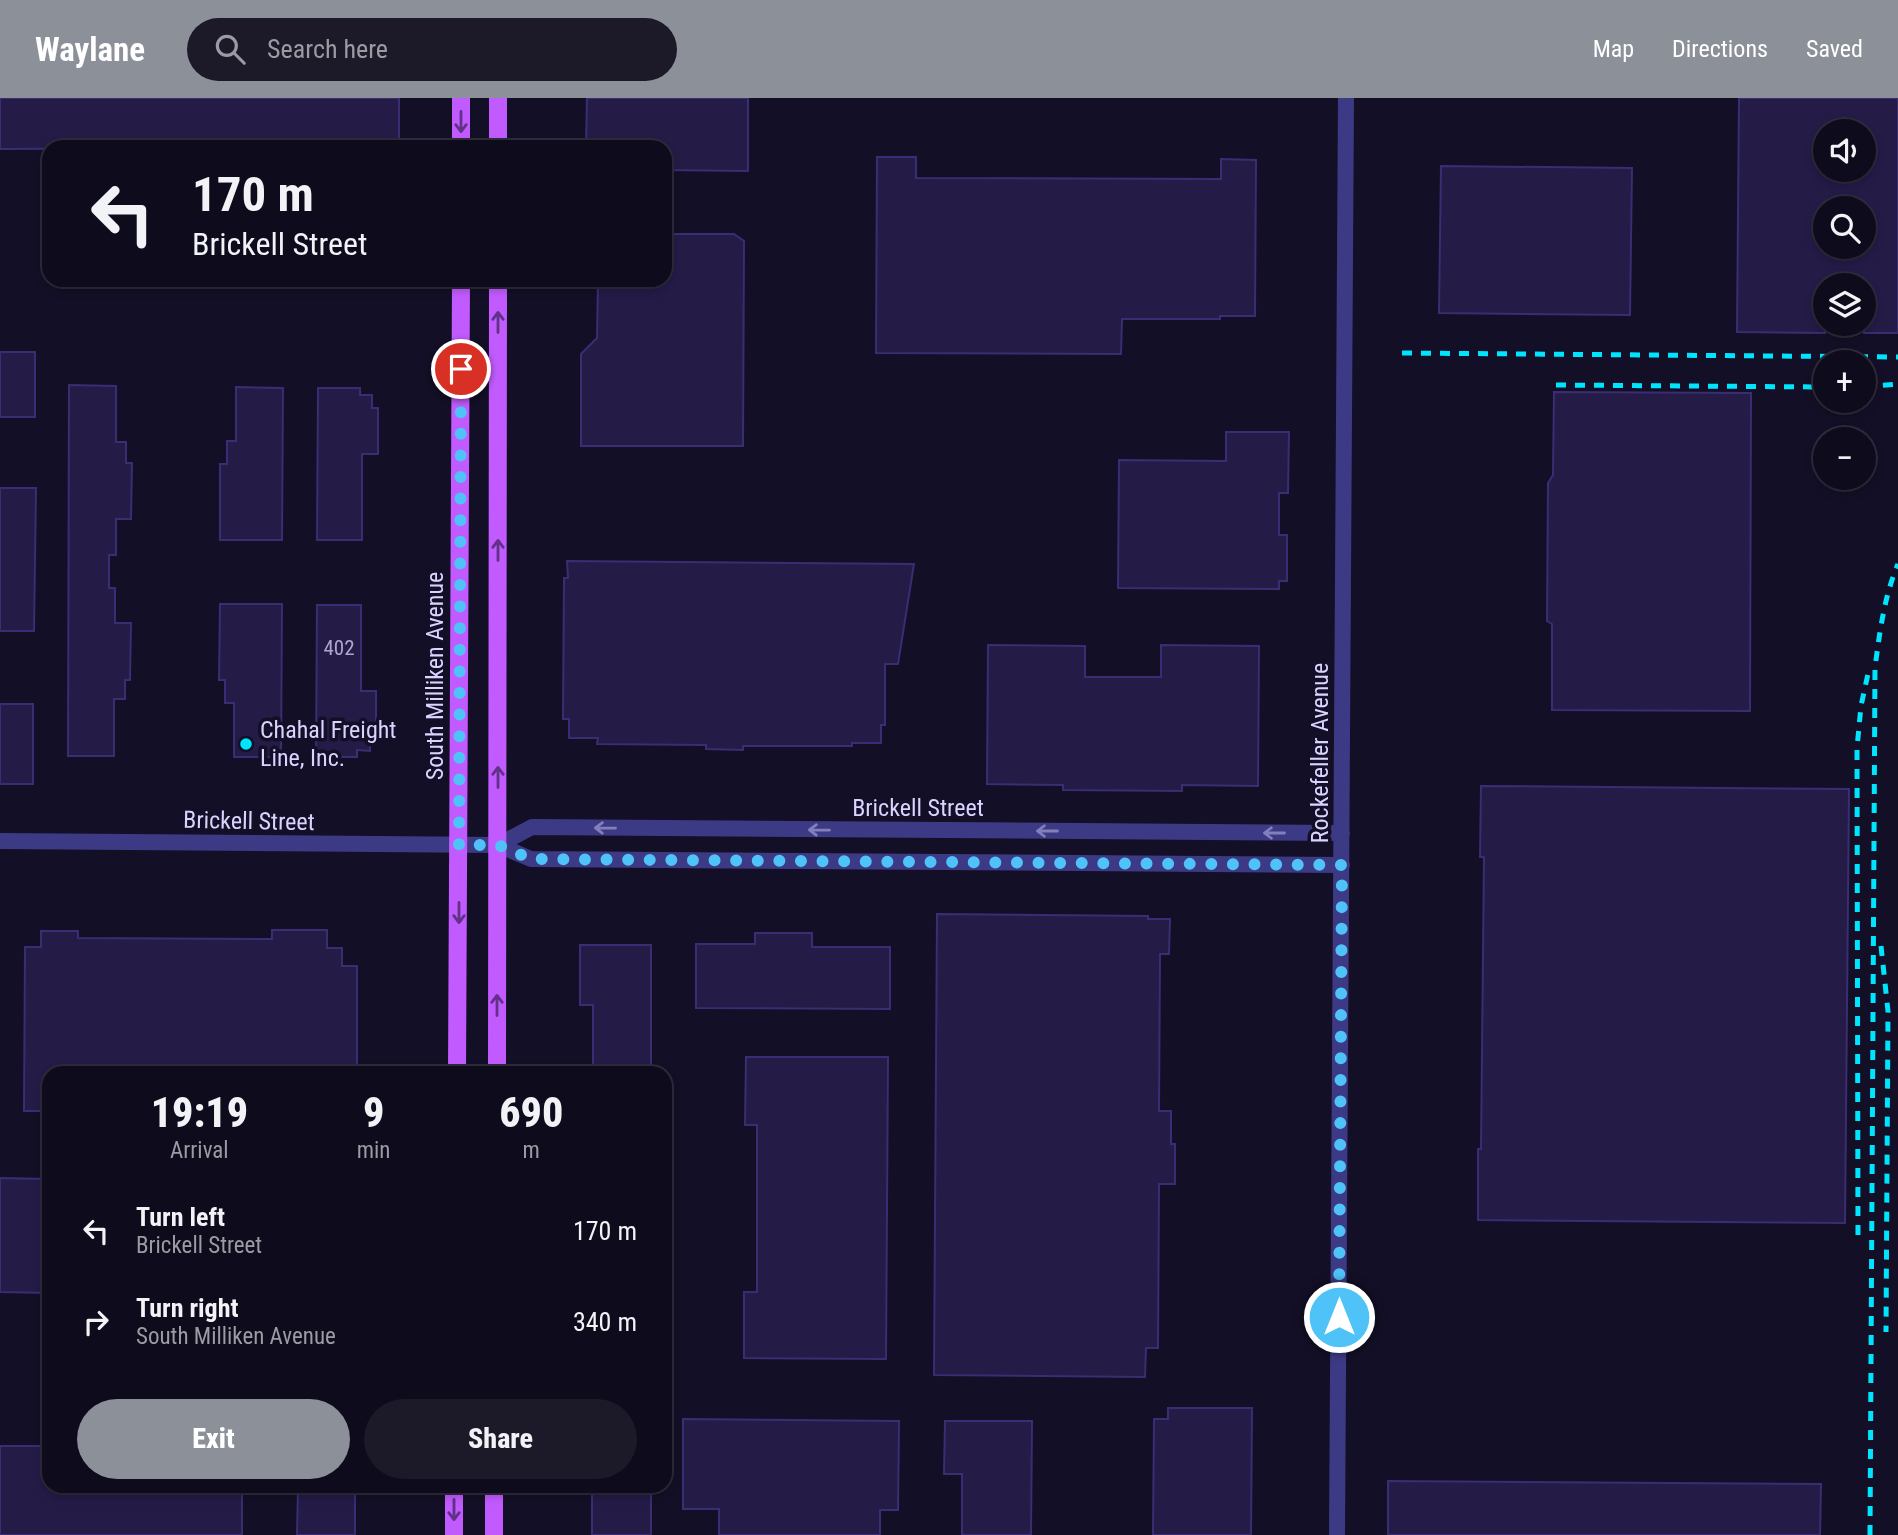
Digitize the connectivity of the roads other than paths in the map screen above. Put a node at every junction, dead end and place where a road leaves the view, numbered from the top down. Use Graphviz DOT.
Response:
graph roads {
  1 [pos="461,98"];
  2 [pos="498,98"];
  3 [pos="1346,98"];
  4 [pos="461,140"];
  5 [pos="498,140"];
  6 [pos="461,287"];
  7 [pos="498,287"];
  8 [pos="1342,833"];
  9 [pos="0,841"];
  10 [pos="459,845"];
  11 [pos="498,845"];
  12 [pos="1342,865"];
  13 [pos="457,1066"];
  14 [pos="497,1066"];
  15 [pos="454,1493"];
  16 [pos="494,1493"];
  17 [pos="454,1535"];
  18 [pos="494,1535"];
  19 [pos="1337,1535"];
  1 -- 4 [label="main road, one-way"];
  2 -- 5 [label="main road"];
  3 -- 8 [label="street, Rockefeller Avenue"];
  6 -- 10 [label="main road, South Milliken Avenue"];
  11 -- 7 [label="main road, one-way"];
  8 -- 11 [label="street, Brickell Street, one-way"];
  8 -- 12 [label="street, Rockefeller Avenue"];
  9 -- 10 [label="street, Brickell Street"];
  10 -- 11 [label="street, Brickell Street"];
  10 -- 13 [label="main road, South Milliken Avenue, one-way"];
  11 -- 12 [label="street, Brickell Street"];
  14 -- 11 [label="main road, one-way"];
  12 -- 19 [label="street, Rockefeller Avenue"];
  15 -- 17 [label="main road, one-way"];
  16 -- 18 [label="main road"];
}
